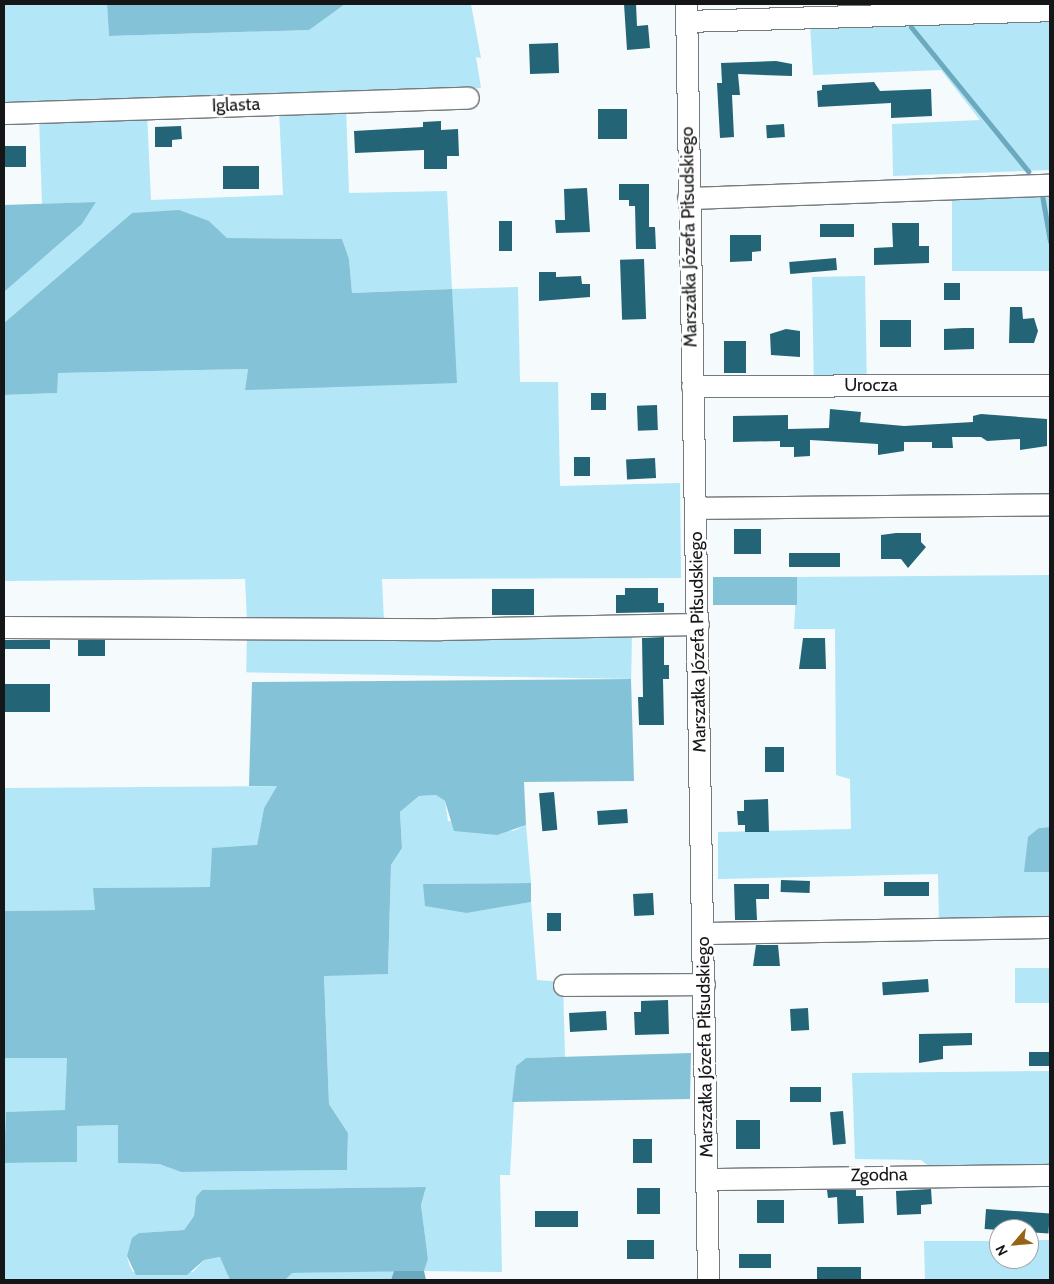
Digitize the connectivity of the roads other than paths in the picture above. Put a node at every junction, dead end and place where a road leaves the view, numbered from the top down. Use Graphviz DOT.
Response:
graph roads {
  1 [pos="1050,10"];
  2 [pos="686,12"];
  3 [pos="468,98"];
  4 [pos="4,113"];
  5 [pos="1050,185"];
  6 [pos="688,198"];
  7 [pos="1050,385"];
  8 [pos="692,386"];
  9 [pos="1050,504"];
  10 [pos="696,508"];
  11 [pos="698,624"];
  12 [pos="4,627"];
  13 [pos="1050,927"];
  14 [pos="703,933"];
  15 [pos="704,984"];
  16 [pos="564,985"];
  17 [pos="1050,1175"];
  18 [pos="707,1179"];
  19 [pos="708,1280"];
  1 -- 2 [label="street"];
  2 -- 6 [label="street, Marszałka Józefa Piłsudskiego"];
  3 -- 4 [label="street, Iglasta"];
  5 -- 6 [label="street"];
  6 -- 8 [label="street, Marszałka Józefa Piłsudskiego"];
  7 -- 8 [label="street, Urocza"];
  8 -- 10 [label="street, Marszałka Józefa Piłsudskiego"];
  9 -- 10 [label="street"];
  10 -- 11 [label="street, Marszałka Józefa Piłsudskiego"];
  11 -- 12 [label="street"];
  11 -- 14 [label="street, Marszałka Józefa Piłsudskiego"];
  13 -- 14 [label="street"];
  14 -- 15 [label="street, Marszałka Józefa Piłsudskiego"];
  15 -- 16 [label="street"];
  15 -- 18 [label="street, Marszałka Józefa Piłsudskiego"];
  17 -- 18 [label="street, Zgodna"];
  18 -- 19 [label="street, Marszałka Józefa Piłsudskiego"];
}
